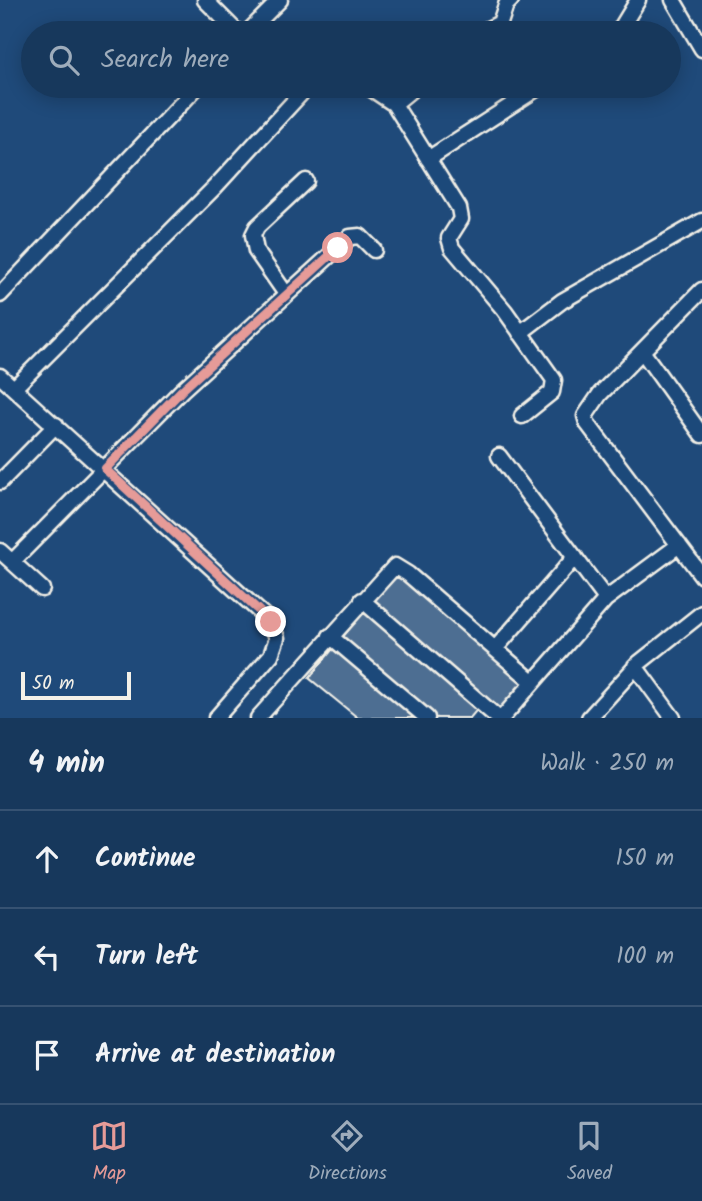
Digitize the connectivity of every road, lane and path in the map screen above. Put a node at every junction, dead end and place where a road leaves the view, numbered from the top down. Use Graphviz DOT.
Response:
graph roads {
  1 [pos="205,0"];
  2 [pos="280,0"];
  3 [pos="511,0"];
  4 [pos="638,0"];
  5 [pos="673,0"];
  6 [pos="226,21"];
  7 [pos="259,21"];
  8 [pos="500,21"];
  9 [pos="625,21"];
  10 [pos="702,49"];
  11 [pos="187,98"];
  12 [pos="297,98"];
  13 [pos="385,98"];
  14 [pos="401,98"];
  15 [pos="522,98"];
  16 [pos="394,104"];
  17 [pos="428,159"];
  18 [pos="306,181"];
  19 [pos="702,221"];
  20 [pos="374,250"];
  21 [pos="702,290"];
  22 [pos="286,294"];
  23 [pos="0,295"];
  24 [pos="520,332"];
  25 [pos="642,351"];
  26 [pos="5,381"];
  27 [pos="522,416"];
  28 [pos="56,425"];
  29 [pos="702,435"];
  30 [pos="499,456"];
  31 [pos="105,469"];
  32 [pos="0,482"];
  33 [pos="679,545"];
  34 [pos="0,551"];
  35 [pos="575,557"];
  36 [pos="12,562"];
  37 [pos="702,576"];
  38 [pos="42,589"];
  39 [pos="606,599"];
  40 [pos="362,600"];
  41 [pos="702,613"];
  42 [pos="330,636"];
  43 [pos="495,649"];
  44 [pos="635,666"];
  45 [pos="532,681"];
  46 [pos="506,716"];
  47 [pos="216,718"];
  48 [pos="258,718"];
  49 [pos="427,718"];
  50 [pos="589,718"];
  51 [pos="673,718"];
  1 -- 6 [label="street"];
  2 -- 7 [label="street"];
  3 -- 8 [label="street"];
  4 -- 9 [label="street"];
  5 -- 10 [label="street"];
  11 -- 23 [label="street"];
  12 -- 26 [label="street"];
  13 -- 16 [label="street"];
  14 -- 16 [label="street"];
  15 -- 17 [label="street"];
  16 -- 17 [label="street"];
  17 -- 24 [label="street"];
  18 -- 22 [label="street"];
  19 -- 24 [label="street"];
  20 -- 22 [label="street"];
  21 -- 25 [label="street"];
  22 -- 31 [label="street"];
  24 -- 27 [label="street"];
  25 -- 29 [label="street"];
  25 -- 33 [label="street"];
  26 -- 28 [label="street"];
  28 -- 31 [label="street"];
  28 -- 32 [label="street"];
  30 -- 35 [label="street"];
  31 -- 36 [label="street"];
  31 -- 47 [label="street"];
  33 -- 37 [label="street"];
  33 -- 39 [label="street"];
  34 -- 36 [label="street"];
  35 -- 39 [label="street"];
  35 -- 43 [label="street"];
  36 -- 38 [label="street"];
  39 -- 45 [label="street"];
  40 -- 42 [label="street"];
  40 -- 43 [label="street"];
  40 -- 46 [label="street"];
  41 -- 44 [label="street"];
  42 -- 48 [label="street"];
  42 -- 49 [label="street"];
  43 -- 45 [label="street"];
  44 -- 50 [label="street"];
  44 -- 51 [label="street"];
  45 -- 46 [label="street"];
}
